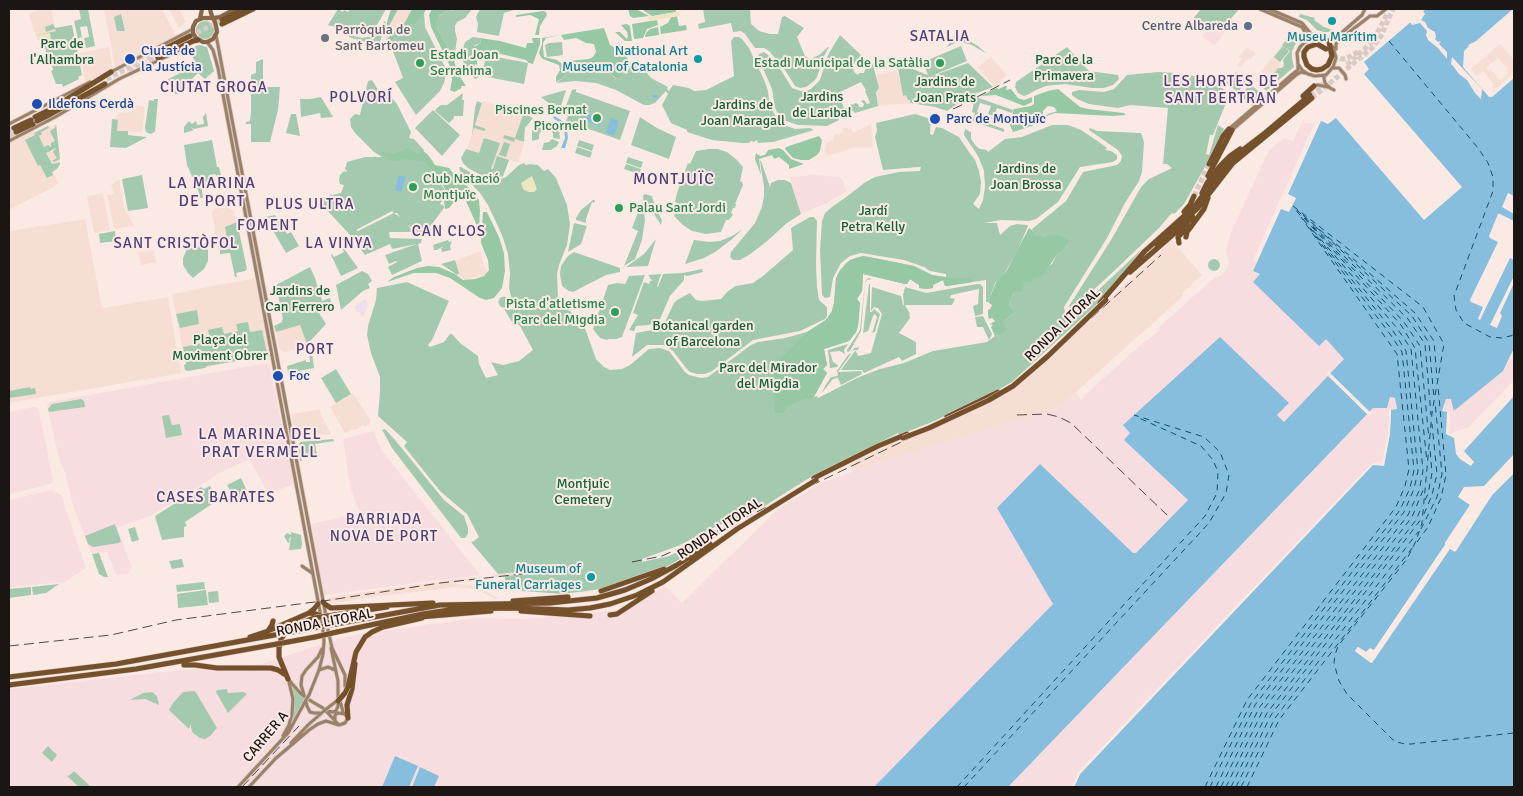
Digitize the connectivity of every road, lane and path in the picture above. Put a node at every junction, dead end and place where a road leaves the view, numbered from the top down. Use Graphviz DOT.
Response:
graph roads {
  1 [pos="202,9"];
  2 [pos="210,9"];
  3 [pos="235,9"];
  4 [pos="242,9"];
  5 [pos="249,9"];
  6 [pos="255,9"];
  7 [pos="1260,9"];
  8 [pos="1269,9"];
  9 [pos="1365,9"];
  10 [pos="1386,9"];
  11 [pos="1370,16"];
  12 [pos="200,19"];
  13 [pos="212,19"];
  14 [pos="222,21"];
  15 [pos="192,29"];
  16 [pos="216,32"];
  17 [pos="190,37"];
  18 [pos="1320,38"];
  19 [pos="199,40"];
  20 [pos="1328,41"];
  21 [pos="207,42"];
  22 [pos="1304,43"];
  23 [pos="1326,49"];
  24 [pos="1336,51"];
  25 [pos="155,56"];
  26 [pos="1298,64"];
  27 [pos="1333,68"];
  28 [pos="112,72"];
  29 [pos="220,72"];
  30 [pos="1306,73"];
  31 [pos="1326,75"];
  32 [pos="1313,76"];
  33 [pos="1346,79"];
  34 [pos="102,84"];
  35 [pos="1314,86"];
  36 [pos="1329,88"];
  37 [pos="1334,90"];
  38 [pos="57,109"];
  39 [pos="1253,110"];
  40 [pos="9,124"];
  41 [pos="15,130"];
  42 [pos="1230,130"];
  43 [pos="1262,136"];
  44 [pos="9,141"];
  45 [pos="1240,149"];
  46 [pos="1209,164"];
  47 [pos="1210,193"];
  48 [pos="243,194"];
  49 [pos="1198,195"];
  50 [pos="1186,236"];
  51 [pos="1179,243"];
  52 [pos="1128,272"];
  53 [pos="261,276"];
  54 [pos="256,277"];
  55 [pos="274,358"];
  56 [pos="290,440"];
  57 [pos="736,528"];
  58 [pos="677,565"];
  59 [pos="302,566"];
  60 [pos="312,573"];
  61 [pos="672,576"];
  62 [pos="601,591"];
  63 [pos="320,603"];
  64 [pos="415,604"];
  65 [pos="422,604"];
  66 [pos="500,606"];
  67 [pos="515,607"];
  68 [pos="309,613"];
  69 [pos="610,615"];
  70 [pos="320,616"];
  71 [pos="430,616"];
  72 [pos="590,616"];
  73 [pos="372,617"];
  74 [pos="273,621"];
  75 [pos="327,622"];
  76 [pos="390,622"];
  77 [pos="268,631"];
  78 [pos="324,641"];
  79 [pos="330,641"];
  80 [pos="211,647"];
  81 [pos="357,648"];
  82 [pos="136,670"];
  83 [pos="319,670"];
  84 [pos="337,673"];
  85 [pos="284,674"];
  86 [pos="9,677"];
  87 [pos="288,680"];
  88 [pos="9,685"];
  89 [pos="346,686"];
  90 [pos="338,699"];
  91 [pos="307,700"];
  92 [pos="322,707"];
  93 [pos="321,713"];
  94 [pos="347,716"];
  95 [pos="335,720"];
  96 [pos="338,725"];
  97 [pos="278,745"];
  98 [pos="275,760"];
  99 [pos="242,782"];
  100 [pos="238,787"];
  101 [pos="248,787"];
  1 -- 12 [label="main road"];
  2 -- 13 [label="main road"];
  3 -- 13 [label="main road"];
  4 -- 14 [label="highway"];
  5 -- 14 [label="highway"];
  6 -- 14 [label="highway"];
  6 -- 16 [label="main road"];
  7 -- 22 [label="main road"];
  8 -- 18 [label="main road"];
  9 -- 11 [label="main road"];
  9 -- 20 [label="main road"];
  10 -- 11 [label="main road"];
  11 -- 24 [label="main road"];
  12 -- 13 [label="main road"];
  12 -- 15 [label="main road"];
  13 -- 16 [label="main road"];
  15 -- 19 [label="main road"];
  15 -- 25 [label="main road"];
  16 -- 21 [label="main road"];
  16 -- 29 [label="main road"];
  17 -- 25 [label="highway"];
  18 -- 20 [label="main road"];
  18 -- 22 [label="main road"];
  19 -- 21 [label="main road"];
  19 -- 25 [label="highway"];
  20 -- 23 [label="highway"];
  20 -- 24 [label="main road"];
  21 -- 29 [label="main road"];
  22 -- 26 [label="main road"];
  24 -- 27 [label="main road"];
  25 -- 28 [label="main road"];
  25 -- 44 [label="main road"];
  26 -- 30 [label="main road"];
  26 -- 39 [label="main road"];
  27 -- 31 [label="main road"];
  27 -- 33 [label="main road"];
  28 -- 38 [label="highway"];
  28 -- 40 [label="main road"];
  29 -- 48 [label="main road"];
  30 -- 32 [label="main road"];
  30 -- 39 [label="main road"];
  31 -- 32 [label="main road"];
  31 -- 36 [label="main road"];
  32 -- 35 [label="main road"];
  34 -- 38 [label="highway"];
  35 -- 36 [label="main road"];
  35 -- 45 [label="highway"];
  36 -- 37 [label="main road"];
  38 -- 41 [label="highway"];
  39 -- 42 [label="main road"];
  42 -- 46 [label="highway"];
  42 -- 49 [label="highway"];
  43 -- 45 [label="highway"];
  43 -- 47 [label="highway, RONDA LITORAL"];
  43 -- 52 [label="highway, RONDA LITORAL"];
  45 -- 49 [label="highway"];
  47 -- 50 [label="highway"];
  47 -- 52 [label="highway, RONDA LITORAL"];
  48 -- 53 [label="main road"];
  48 -- 54 [label="main road"];
  49 -- 52 [label="highway"];
  51 -- 52 [label="highway"];
  52 -- 57 [label="highway, RONDA LITORAL, bridge"];
  53 -- 54 [label="main road"];
  53 -- 55 [label="main road"];
  54 -- 55 [label="main road"];
  55 -- 56 [label="main road"];
  56 -- 60 [label="main road"];
  56 -- 63 [label="main road"];
  57 -- 58 [label="highway, RONDA LITORAL"];
  57 -- 61 [label="highway, RONDA LITORAL"];
  58 -- 62 [label="highway"];
  58 -- 67 [label="highway, RONDA LITORAL"];
  59 -- 60 [label="main road"];
  60 -- 63 [label="main road"];
  61 -- 67 [label="highway, RONDA LITORAL"];
  61 -- 69 [label="highway"];
  63 -- 64 [label="highway"];
  63 -- 68 [label="highway"];
  63 -- 70 [label="main road, CARRER A"];
  63 -- 75 [label="main road"];
  64 -- 65 [label="highway"];
  64 -- 85 [label="highway, bridge"];
  65 -- 66 [label="highway"];
  65 -- 73 [label="highway"];
  66 -- 67 [label="highway"];
  66 -- 67 [label="highway, RONDA LITORAL"];
  66 -- 71 [label="highway"];
  66 -- 73 [label="highway, RONDA LITORAL"];
  66 -- 76 [label="highway, RONDA LITORAL"];
  67 -- 72 [label="highway"];
  68 -- 70 [label="highway"];
  68 -- 77 [label="highway"];
  70 -- 75 [label="highway"];
  70 -- 78 [label="main road, CARRER A"];
  71 -- 76 [label="highway"];
  71 -- 81 [label="highway"];
  73 -- 80 [label="highway, RONDA LITORAL, bridge"];
  74 -- 77 [label="highway"];
  75 -- 79 [label="main road"];
  76 -- 82 [label="highway, RONDA LITORAL, bridge"];
  77 -- 80 [label="highway"];
  78 -- 83 [label="main road, CARRER A"];
  78 -- 91 [label="main road"];
  79 -- 84 [label="main road"];
  79 -- 89 [label="main road"];
  80 -- 86 [label="highway, RONDA LITORAL"];
  81 -- 89 [label="highway"];
  81 -- 94 [label="highway"];
  82 -- 85 [label="highway"];
  82 -- 88 [label="highway, RONDA LITORAL"];
  83 -- 84 [label="main road"];
  83 -- 91 [label="main road, CARRER A, bridge"];
  84 -- 90 [label="main road"];
  85 -- 87 [label="highway"];
  87 -- 91 [label="main road"];
  87 -- 97 [label="main road"];
  89 -- 90 [label="highway, bridge"];
  90 -- 92 [label="main road"];
  90 -- 93 [label="main road, CARRER A, bridge"];
  90 -- 94 [label="main road"];
  91 -- 92 [label="main road"];
  91 -- 93 [label="main road"];
  91 -- 97 [label="main road, CARRER A"];
  92 -- 95 [label="main road"];
  93 -- 98 [label="main road, CARRER A"];
  94 -- 95 [label="main road"];
  94 -- 96 [label="main road"];
  95 -- 96 [label="main road"];
  96 -- 98 [label="main road"];
  97 -- 99 [label="main road, CARRER A"];
  98 -- 101 [label="main road, CARRER A"];
  99 -- 100 [label="main road, CARRER A"];
  99 -- 101 [label="main road"];
}
